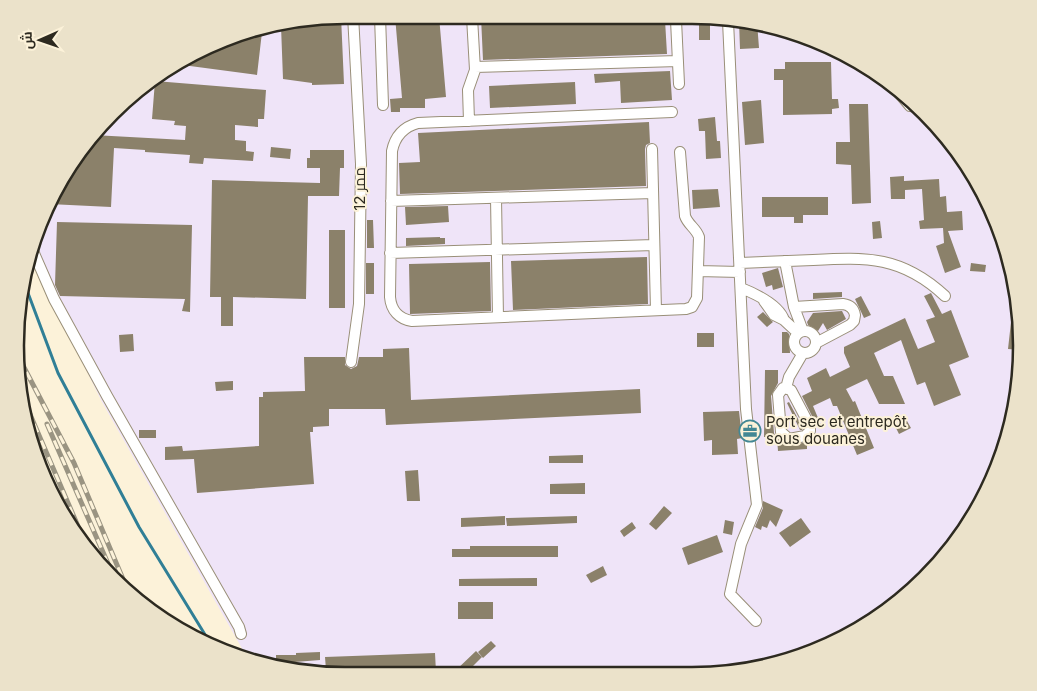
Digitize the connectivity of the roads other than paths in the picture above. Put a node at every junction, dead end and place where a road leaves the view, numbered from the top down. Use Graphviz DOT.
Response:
graph roads {
  1 [pos="354,24"];
  2 [pos="380,24"];
  3 [pos="472,24"];
  4 [pos="676,24"];
  5 [pos="728,26"];
  6 [pos="678,62"];
  7 [pos="474,66"];
  8 [pos="679,84"];
  9 [pos="383,105"];
  10 [pos="672,112"];
  11 [pos="469,121"];
  12 [pos="652,149"];
  13 [pos="680,152"];
  14 [pos="653,193"];
  15 [pos="496,198"];
  16 [pos="391,201"];
  17 [pos="654,244"];
  18 [pos="497,249"];
  19 [pos="390,253"];
  20 [pos="36,258"];
  21 [pos="784,261"];
  22 [pos="740,268"];
  23 [pos="698,271"];
  24 [pos="741,288"];
  25 [pos="945,296"];
  26 [pos="794,307"];
  27 [pos="656,310"];
  28 [pos="498,317"];
  29 [pos="800,332"];
  30 [pos="816,343"];
  31 [pos="803,353"];
  32 [pos="351,362"];
  33 [pos="786,388"];
  34 [pos="756,621"];
  35 [pos="241,634"];
  1 -- 32 [label="street, ممر 12"];
  2 -- 9 [label="street"];
  3 -- 7 [label="street"];
  4 -- 6 [label="street"];
  5 -- 22 [label="street"];
  6 -- 7 [label="street"];
  6 -- 8 [label="street"];
  7 -- 11 [label="street"];
  10 -- 11 [label="street"];
  11 -- 16 [label="street"];
  12 -- 14 [label="street"];
  13 -- 23 [label="street"];
  14 -- 15 [label="street"];
  14 -- 17 [label="street"];
  15 -- 16 [label="street"];
  15 -- 18 [label="street"];
  16 -- 19 [label="street"];
  17 -- 18 [label="street"];
  17 -- 27 [label="street"];
  18 -- 19 [label="street"];
  18 -- 28 [label="street"];
  19 -- 28 [label="street"];
  20 -- 35 [label="street"];
  21 -- 22 [label="street"];
  21 -- 25 [label="street"];
  21 -- 26 [label="street"];
  22 -- 23 [label="street"];
  22 -- 24 [label="street"];
  23 -- 27 [label="street"];
  24 -- 29 [label="street"];
  24 -- 34 [label="street"];
  26 -- 29 [label="street"];
  26 -- 30 [label="street"];
  27 -- 28 [label="street"];
  29 -- 30 [label="street"];
  29 -- 31 [label="street"];
  30 -- 31 [label="street"];
  31 -- 33 [label="street"];
  33 -- 33 [label="street"];
}
